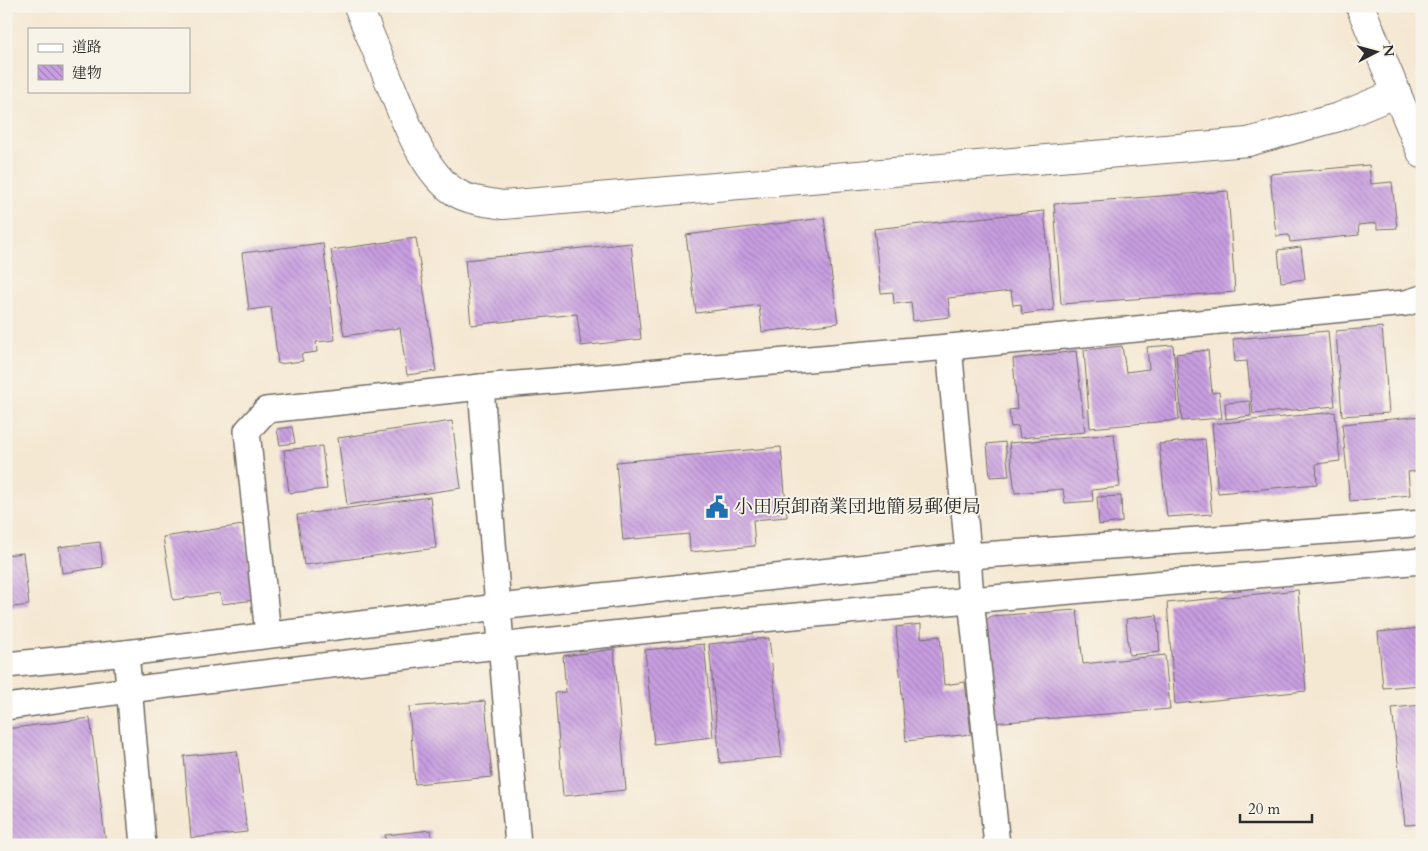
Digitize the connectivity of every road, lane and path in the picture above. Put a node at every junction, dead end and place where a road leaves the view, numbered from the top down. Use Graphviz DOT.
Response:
graph roads {
  1 [pos="358,6"];
  2 [pos="1360,6"];
  3 [pos="1397,93"];
  4 [pos="1422,154"];
  5 [pos="1422,298"];
  6 [pos="949,347"];
  7 [pos="481,387"];
  8 [pos="1422,523"];
  9 [pos="1357,528"];
  10 [pos="968,556"];
  11 [pos="1422,561"];
  12 [pos="1359,567"];
  13 [pos="971,600"];
  14 [pos="498,607"];
  15 [pos="268,635"];
  16 [pos="502,645"];
  17 [pos="126,653"];
  18 [pos="6,665"];
  19 [pos="129,690"];
  20 [pos="6,707"];
  21 [pos="143,845"];
  22 [pos="518,845"];
  23 [pos="997,845"];
  1 -- 3 [label="street"];
  2 -- 3 [label="street"];
  3 -- 4 [label="street"];
  5 -- 6 [label="street"];
  6 -- 7 [label="street"];
  6 -- 10 [label="street"];
  7 -- 14 [label="street"];
  7 -- 15 [label="street"];
  8 -- 9 [label="street"];
  9 -- 10 [label="street"];
  9 -- 12 [label="street"];
  10 -- 13 [label="street"];
  10 -- 14 [label="street"];
  11 -- 12 [label="street"];
  12 -- 13 [label="street"];
  13 -- 16 [label="street"];
  13 -- 23 [label="street"];
  14 -- 15 [label="street"];
  14 -- 16 [label="street"];
  15 -- 17 [label="street"];
  16 -- 19 [label="street"];
  16 -- 22 [label="street"];
  17 -- 18 [label="street"];
  17 -- 19 [label="street"];
  19 -- 20 [label="street"];
  19 -- 21 [label="street"];
}
